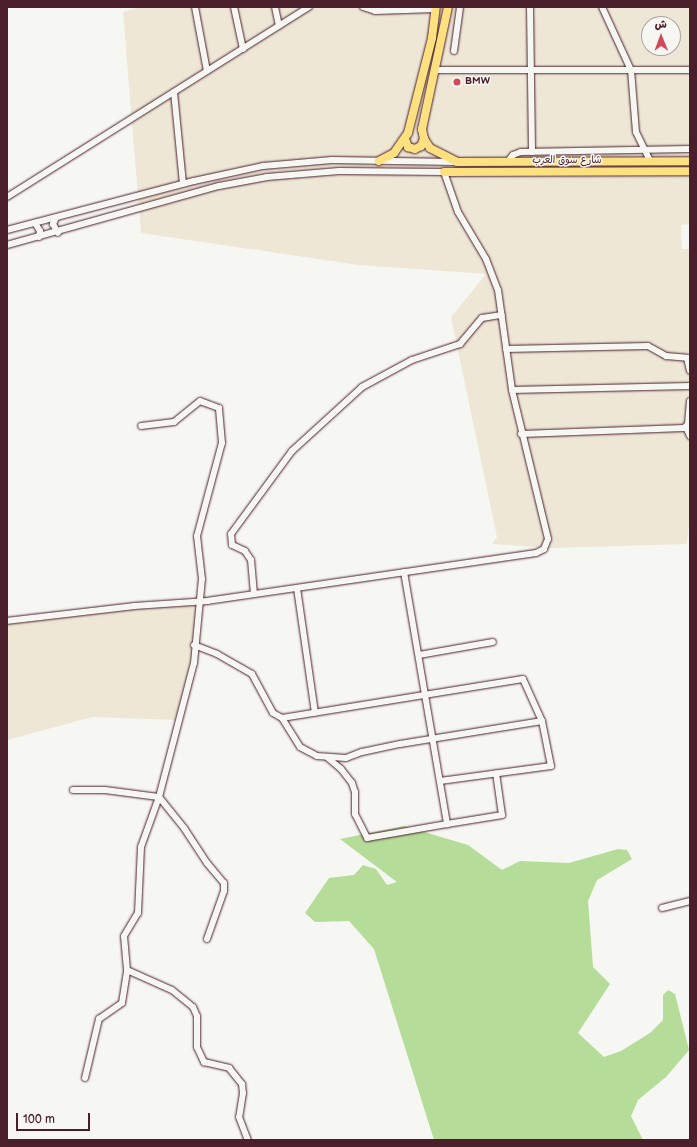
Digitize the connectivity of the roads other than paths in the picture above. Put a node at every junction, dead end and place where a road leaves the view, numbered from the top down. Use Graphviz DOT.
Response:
graph roads {
  1 [pos="195,7"];
  2 [pos="234,7"];
  3 [pos="275,7"];
  4 [pos="310,7"];
  5 [pos="363,7"];
  6 [pos="448,7"];
  7 [pos="460,7"];
  8 [pos="530,7"];
  9 [pos="602,7"];
  10 [pos="436,8"];
  11 [pos="279,26"];
  12 [pos="243,49"];
  13 [pos="454,51"];
  14 [pos="436,70"];
  15 [pos="531,70"];
  16 [pos="631,70"];
  17 [pos="690,70"];
  18 [pos="207,71"];
  19 [pos="174,92"];
  20 [pos="405,139"];
  21 [pos="424,139"];
  22 [pos="644,149"];
  23 [pos="690,149"];
  24 [pos="532,152"];
  25 [pos="379,161"];
  26 [pos="650,161"];
  27 [pos="690,161"];
  28 [pos="457,162"];
  29 [pos="508,162"];
  30 [pos="690,171"];
  31 [pos="444,172"];
  32 [pos="183,184"];
  33 [pos="7,197"];
  34 [pos="56,218"];
  35 [pos="35,223"];
  36 [pos="7,230"];
  37 [pos="58,232"];
  38 [pos="39,237"];
  39 [pos="7,245"];
  40 [pos="502,315"];
  41 [pos="506,349"];
  42 [pos="690,371"];
  43 [pos="690,386"];
  44 [pos="512,390"];
  45 [pos="690,401"];
  46 [pos="141,426"];
  47 [pos="686,427"];
  48 [pos="521,434"];
  49 [pos="690,436"];
  50 [pos="404,572"];
  51 [pos="297,588"];
  52 [pos="254,594"];
  53 [pos="199,602"];
  54 [pos="7,622"];
  55 [pos="493,642"];
  56 [pos="194,645"];
  57 [pos="419,655"];
  58 [pos="426,696"];
  59 [pos="315,713"];
  60 [pos="282,718"];
  61 [pos="542,721"];
  62 [pos="434,741"];
  63 [pos="328,758"];
  64 [pos="496,773"];
  65 [pos="440,781"];
  66 [pos="73,790"];
  67 [pos="159,797"];
  68 [pos="446,824"];
  69 [pos="690,901"];
  70 [pos="662,908"];
  71 [pos="207,939"];
  72 [pos="127,970"];
  73 [pos="85,1078"];
  74 [pos="248,1140"];
  1 -- 18 [label="street"];
  2 -- 12 [label="street"];
  3 -- 11 [label="street"];
  4 -- 11 [label="street"];
  5 -- 10 [label="street"];
  6 -- 14 [label="main road"];
  7 -- 13 [label="street"];
  8 -- 15 [label="street"];
  9 -- 16 [label="street"];
  10 -- 20 [label="main road"];
  11 -- 12 [label="street"];
  12 -- 18 [label="street"];
  14 -- 15 [label="street"];
  14 -- 21 [label="main road"];
  15 -- 16 [label="street"];
  15 -- 24 [label="street"];
  16 -- 17 [label="street"];
  16 -- 22 [label="street"];
  18 -- 19 [label="street"];
  19 -- 32 [label="street"];
  19 -- 33 [label="street"];
  20 -- 21 [label="main road"];
  20 -- 25 [label="main road"];
  21 -- 28 [label="main road"];
  22 -- 23 [label="street"];
  22 -- 24 [label="street"];
  22 -- 26 [label="street"];
  24 -- 29 [label="street"];
  25 -- 28 [label="street"];
  25 -- 32 [label="street"];
  26 -- 27 [label="main road"];
  26 -- 29 [label="main road"];
  28 -- 29 [label="main road"];
  30 -- 31 [label="main road, شارع سوق العرب"];
  31 -- 37 [label="street"];
  31 -- 40 [label="street"];
  32 -- 34 [label="street"];
  34 -- 35 [label="street"];
  34 -- 37 [label="street"];
  35 -- 36 [label="street"];
  35 -- 38 [label="street"];
  37 -- 38 [label="street"];
  38 -- 39 [label="street"];
  40 -- 41 [label="street"];
  40 -- 52 [label="street"];
  41 -- 42 [label="street"];
  41 -- 44 [label="street"];
  43 -- 44 [label="street"];
  44 -- 48 [label="street"];
  45 -- 47 [label="street"];
  46 -- 53 [label="street"];
  47 -- 48 [label="street"];
  47 -- 49 [label="street"];
  48 -- 50 [label="street"];
  50 -- 51 [label="street"];
  50 -- 57 [label="street"];
  51 -- 52 [label="street"];
  51 -- 59 [label="street"];
  52 -- 53 [label="street"];
  53 -- 54 [label="street"];
  53 -- 56 [label="street"];
  55 -- 57 [label="street"];
  56 -- 60 [label="street"];
  56 -- 67 [label="street"];
  57 -- 58 [label="street"];
  58 -- 59 [label="street"];
  58 -- 61 [label="street"];
  58 -- 62 [label="street"];
  59 -- 60 [label="street"];
  60 -- 63 [label="street"];
  61 -- 62 [label="street"];
  61 -- 64 [label="street"];
  62 -- 63 [label="street"];
  62 -- 65 [label="street"];
  63 -- 68 [label="street"];
  64 -- 65 [label="street"];
  64 -- 68 [label="street"];
  65 -- 68 [label="street"];
  66 -- 67 [label="street"];
  67 -- 71 [label="street"];
  67 -- 72 [label="street"];
  69 -- 70 [label="street"];
  72 -- 73 [label="street"];
  72 -- 74 [label="street"];
}
